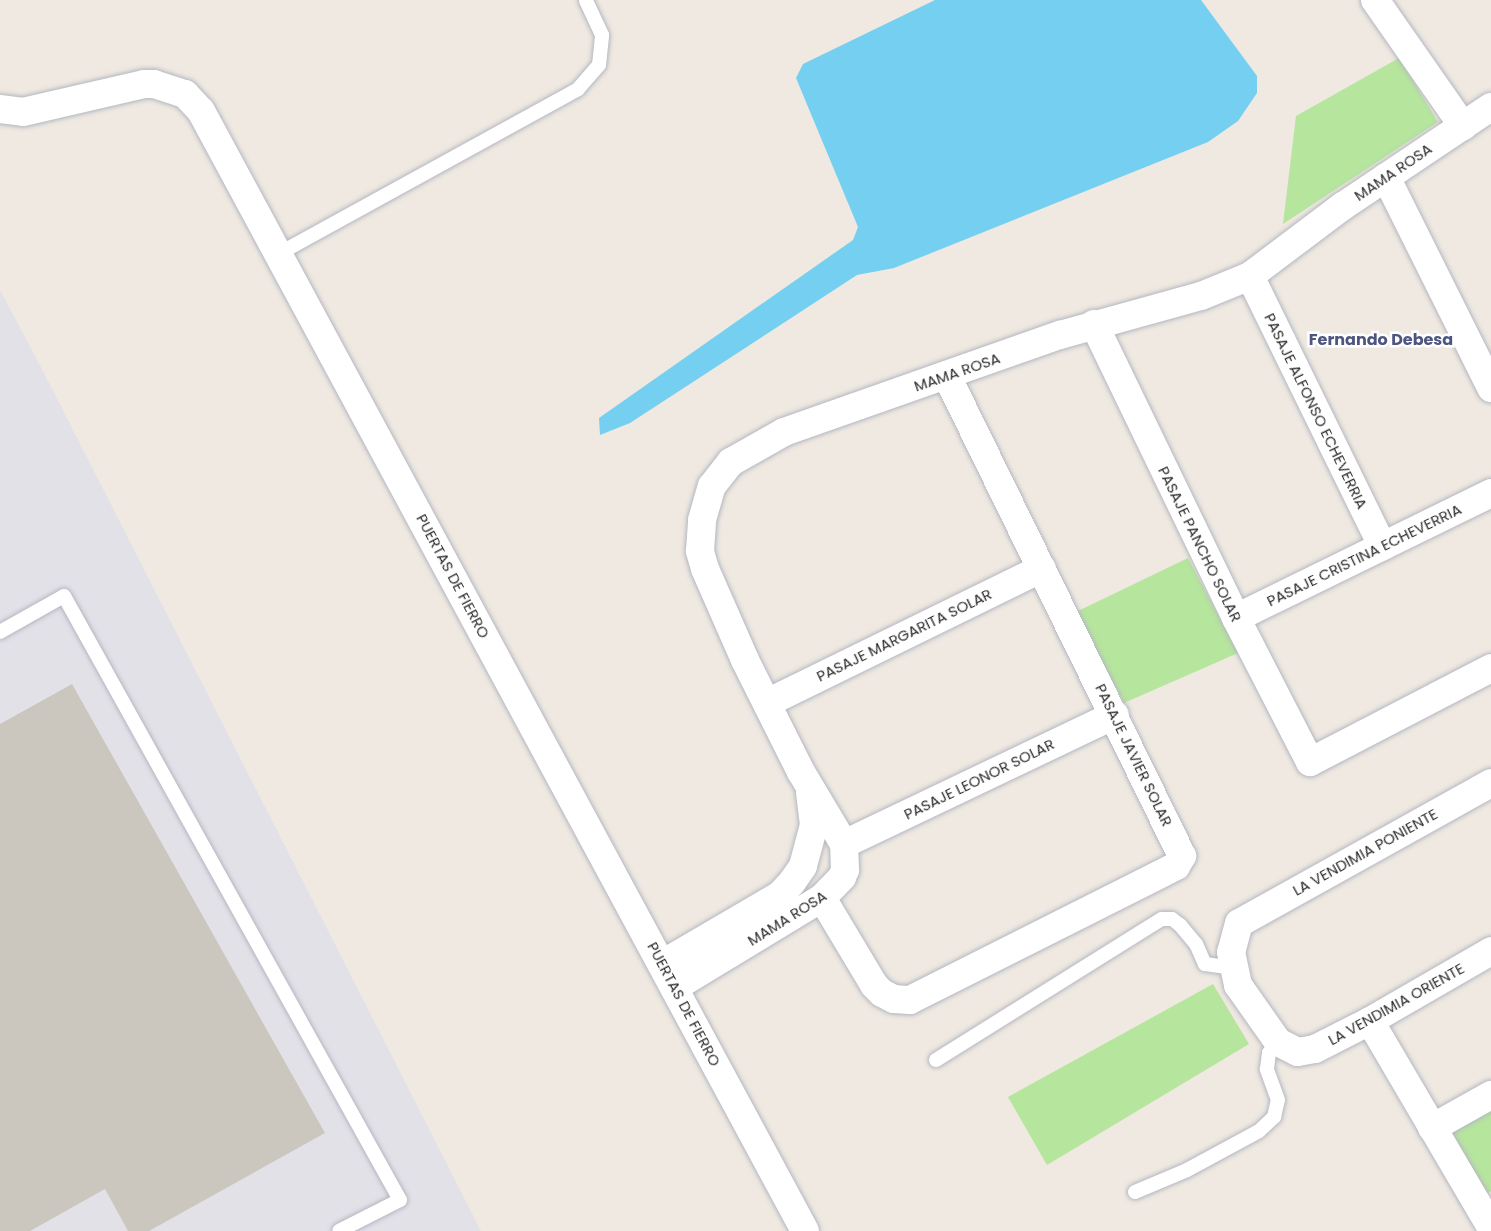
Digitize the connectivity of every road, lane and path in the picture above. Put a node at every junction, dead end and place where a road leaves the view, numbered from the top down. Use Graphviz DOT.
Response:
graph roads {
  1 [pos="586,0"];
  2 [pos="1375,0"];
  3 [pos="1491,107"];
  4 [pos="0,109"];
  5 [pos="1463,126"];
  6 [pos="1386,177"];
  7 [pos="280,254"];
  8 [pos="1250,276"];
  9 [pos="1094,324"];
  10 [pos="947,376"];
  11 [pos="1491,387"];
  12 [pos="1491,493"];
  13 [pos="1382,546"];
  14 [pos="1042,568"];
  15 [pos="1236,618"];
  16 [pos="0,632"];
  17 [pos="1491,668"];
  18 [pos="767,703"];
  19 [pos="1115,715"];
  20 [pos="1491,783"];
  21 [pos="810,789"];
  22 [pos="844,844"];
  23 [pos="822,898"];
  24 [pos="1491,951"];
  25 [pos="1234,968"];
  26 [pos="668,976"];
  27 [pos="1370,1021"];
  28 [pos="1288,1047"];
  29 [pos="936,1060"];
  30 [pos="1491,1095"];
  31 [pos="1432,1128"];
  32 [pos="1135,1192"];
  33 [pos="1488,1215"];
  34 [pos="339,1231"];
  35 [pos="805,1231"];
  1 -- 7 [label="lane"];
  2 -- 5 [label="street"];
  3 -- 5 [label="street, MAMA ROSA"];
  4 -- 7 [label="street, PUERTAS DE FIERRO"];
  5 -- 6 [label="street, MAMA ROSA"];
  6 -- 8 [label="street, MAMA ROSA"];
  6 -- 11 [label="street"];
  7 -- 26 [label="street, PUERTAS DE FIERRO"];
  8 -- 9 [label="street, MAMA ROSA"];
  8 -- 13 [label="street, PASAJE ALFONSO ECHEVERRIA"];
  9 -- 10 [label="street, MAMA ROSA"];
  9 -- 15 [label="street, PASAJE PANCHO SOLAR"];
  10 -- 14 [label="street, PASAJE JAVIER SOLAR"];
  10 -- 18 [label="street, MAMA ROSA"];
  12 -- 13 [label="street, PASAJE CRISTINA ECHEVERRIA"];
  13 -- 15 [label="street, PASAJE CRISTINA ECHEVERRIA"];
  14 -- 18 [label="street, PASAJE MARGARITA SOLAR"];
  14 -- 19 [label="street, PASAJE JAVIER SOLAR"];
  15 -- 17 [label="street, PASAJE PANCHO SOLAR"];
  16 -- 34 [label="lane"];
  18 -- 21 [label="street, MAMA ROSA"];
  19 -- 22 [label="street, PASAJE LEONOR SOLAR"];
  19 -- 23 [label="street, PASAJE JAVIER SOLAR"];
  20 -- 25 [label="street, LA VENDIMIA PONIENTE"];
  21 -- 22 [label="street, MAMA ROSA"];
  21 -- 26 [label="street, MAMA ROSA"];
  22 -- 23 [label="street, MAMA ROSA"];
  23 -- 26 [label="street, MAMA ROSA"];
  24 -- 27 [label="street, LA VENDIMIA ORIENTE"];
  25 -- 28 [label="street"];
  25 -- 29 [label="lane"];
  26 -- 35 [label="street, PUERTAS DE FIERRO"];
  27 -- 28 [label="street, LA VENDIMIA ORIENTE"];
  27 -- 31 [label="street"];
  28 -- 32 [label="lane"];
  30 -- 31 [label="street"];
  31 -- 33 [label="street"];
}
